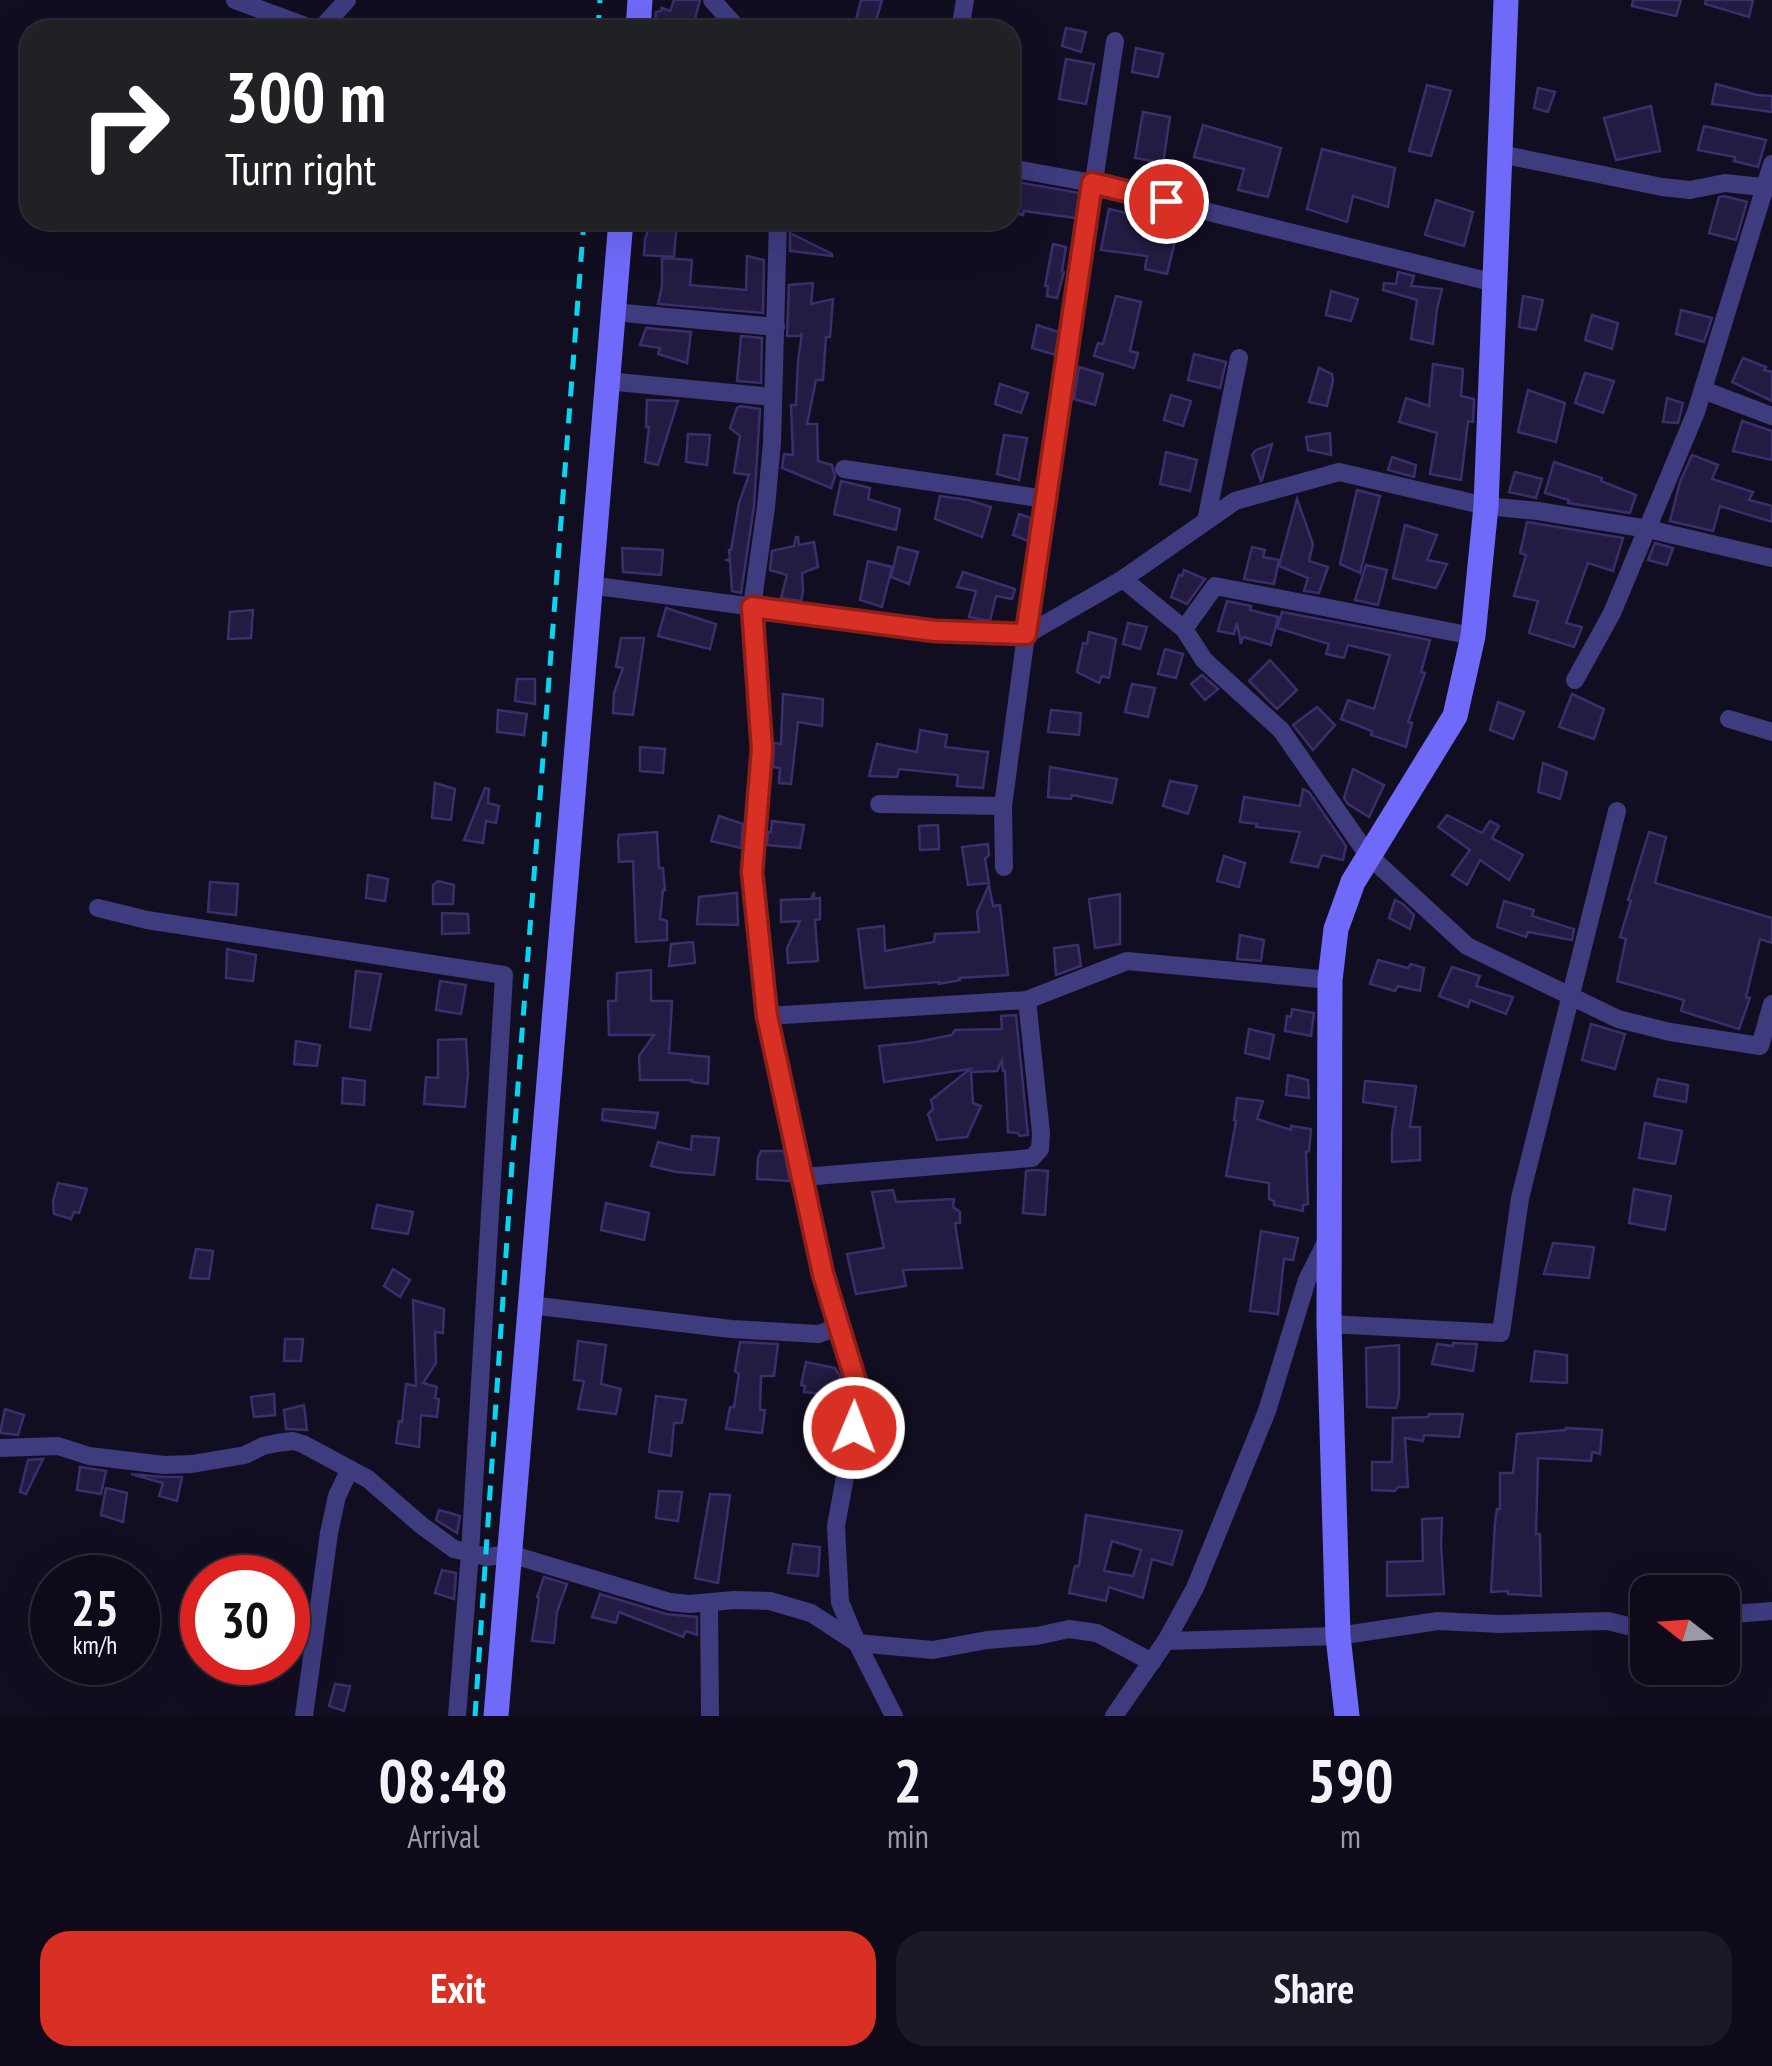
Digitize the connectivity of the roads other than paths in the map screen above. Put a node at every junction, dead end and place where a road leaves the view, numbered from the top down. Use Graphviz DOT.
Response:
graph roads {
  1 [pos="234,0"];
  2 [pos="347,0"];
  3 [pos="712,0"];
  4 [pos="1506,0"];
  5 [pos="290,20"];
  6 [pos="328,20"];
  7 [pos="730,20"];
  8 [pos="1114,40"];
  9 [pos="1500,154"];
  10 [pos="1772,164"];
  11 [pos="1020,170"];
  12 [pos="1092,183"];
  13 [pos="1769,188"];
  14 [pos="620,230"];
  15 [pos="778,230"];
  16 [pos="1495,283"];
  17 [pos="614,312"];
  18 [pos="776,327"];
  19 [pos="1239,358"];
  20 [pos="607,380"];
  21 [pos="1703,390"];
  22 [pos="773,397"];
  23 [pos="1772,416"];
  24 [pos="844,469"];
  25 [pos="1046,499"];
  26 [pos="1486,506"];
  27 [pos="1206,521"];
  28 [pos="1648,529"];
  29 [pos="1772,558"];
  30 [pos="1123,579"];
  31 [pos="589,585"];
  32 [pos="752,607"];
  33 [pos="1184,630"];
  34 [pos="1026,634"];
  35 [pos="1473,636"];
  36 [pos="1574,680"];
  37 [pos="1729,719"];
  38 [pos="1772,732"];
  39 [pos="879,804"];
  40 [pos="1003,806"];
  41 [pos="1617,811"];
  42 [pos="1368,854"];
  43 [pos="1004,867"];
  44 [pos="98,908"];
  45 [pos="1330,980"];
  46 [pos="1573,996"];
  47 [pos="1027,1000"];
  48 [pos="1772,1004"];
  49 [pos="767,1016"];
  50 [pos="803,1178"];
  51 [pos="1328,1237"];
  52 [pos="530,1305"];
  53 [pos="1329,1324"];
  54 [pos="839,1326"];
  55 [pos="0,1448"];
  56 [pos="350,1470"];
  57 [pos="470,1553"];
  58 [pos="510,1554"];
  59 [pos="709,1604"];
  60 [pos="1772,1611"];
  61 [pos="1740,1613"];
  62 [pos="1630,1626"];
  63 [pos="1338,1636"];
  64 [pos="1166,1642"];
  65 [pos="857,1643"];
  66 [pos="1152,1662"];
  67 [pos="304,1716"];
  68 [pos="457,1716"];
  69 [pos="496,1716"];
  70 [pos="710,1716"];
  71 [pos="894,1716"];
  72 [pos="1114,1716"];
  73 [pos="1347,1716"];
  1 -- 5 [label="street"];
  2 -- 6 [label="street"];
  3 -- 7 [label="street"];
  4 -- 9 [label="main road"];
  8 -- 12 [label="street"];
  9 -- 13 [label="street"];
  9 -- 16 [label="main road"];
  10 -- 13 [label="street"];
  11 -- 12 [label="street"];
  12 -- 16 [label="street"];
  12 -- 25 [label="street"];
  13 -- 21 [label="street"];
  14 -- 17 [label="main road"];
  15 -- 18 [label="street"];
  16 -- 26 [label="main road"];
  17 -- 18 [label="street"];
  17 -- 20 [label="main road"];
  18 -- 22 [label="street"];
  19 -- 27 [label="street"];
  20 -- 22 [label="street"];
  20 -- 31 [label="main road"];
  21 -- 23 [label="street"];
  21 -- 28 [label="street"];
  22 -- 32 [label="street"];
  24 -- 25 [label="street"];
  25 -- 34 [label="street"];
  26 -- 27 [label="street"];
  26 -- 28 [label="street"];
  26 -- 35 [label="main road"];
  27 -- 30 [label="street"];
  28 -- 29 [label="street"];
  28 -- 36 [label="street"];
  30 -- 33 [label="street"];
  30 -- 34 [label="street"];
  31 -- 32 [label="street"];
  31 -- 52 [label="main road"];
  32 -- 34 [label="street"];
  32 -- 49 [label="street"];
  33 -- 35 [label="street"];
  33 -- 42 [label="street"];
  34 -- 40 [label="street"];
  35 -- 42 [label="main road"];
  37 -- 38 [label="street"];
  39 -- 40 [label="street"];
  40 -- 43 [label="street"];
  41 -- 46 [label="street"];
  42 -- 45 [label="main road"];
  42 -- 46 [label="street"];
  44 -- 57 [label="street"];
  45 -- 47 [label="street"];
  45 -- 51 [label="main road"];
  46 -- 48 [label="street"];
  46 -- 53 [label="street"];
  47 -- 49 [label="street"];
  47 -- 50 [label="street"];
  49 -- 50 [label="street"];
  50 -- 54 [label="street"];
  51 -- 53 [label="main road"];
  51 -- 64 [label="street"];
  52 -- 54 [label="street"];
  52 -- 58 [label="main road"];
  53 -- 63 [label="main road"];
  54 -- 65 [label="street"];
  55 -- 56 [label="street"];
  56 -- 57 [label="street"];
  56 -- 67 [label="street"];
  57 -- 58 [label="street"];
  57 -- 68 [label="street"];
  58 -- 59 [label="street"];
  58 -- 69 [label="main road"];
  59 -- 65 [label="street"];
  59 -- 70 [label="street"];
  60 -- 61 [label="street"];
  62 -- 63 [label="street"];
  63 -- 64 [label="street"];
  63 -- 73 [label="main road"];
  64 -- 66 [label="street"];
  65 -- 66 [label="street"];
  65 -- 71 [label="street"];
  66 -- 72 [label="street"];
}
